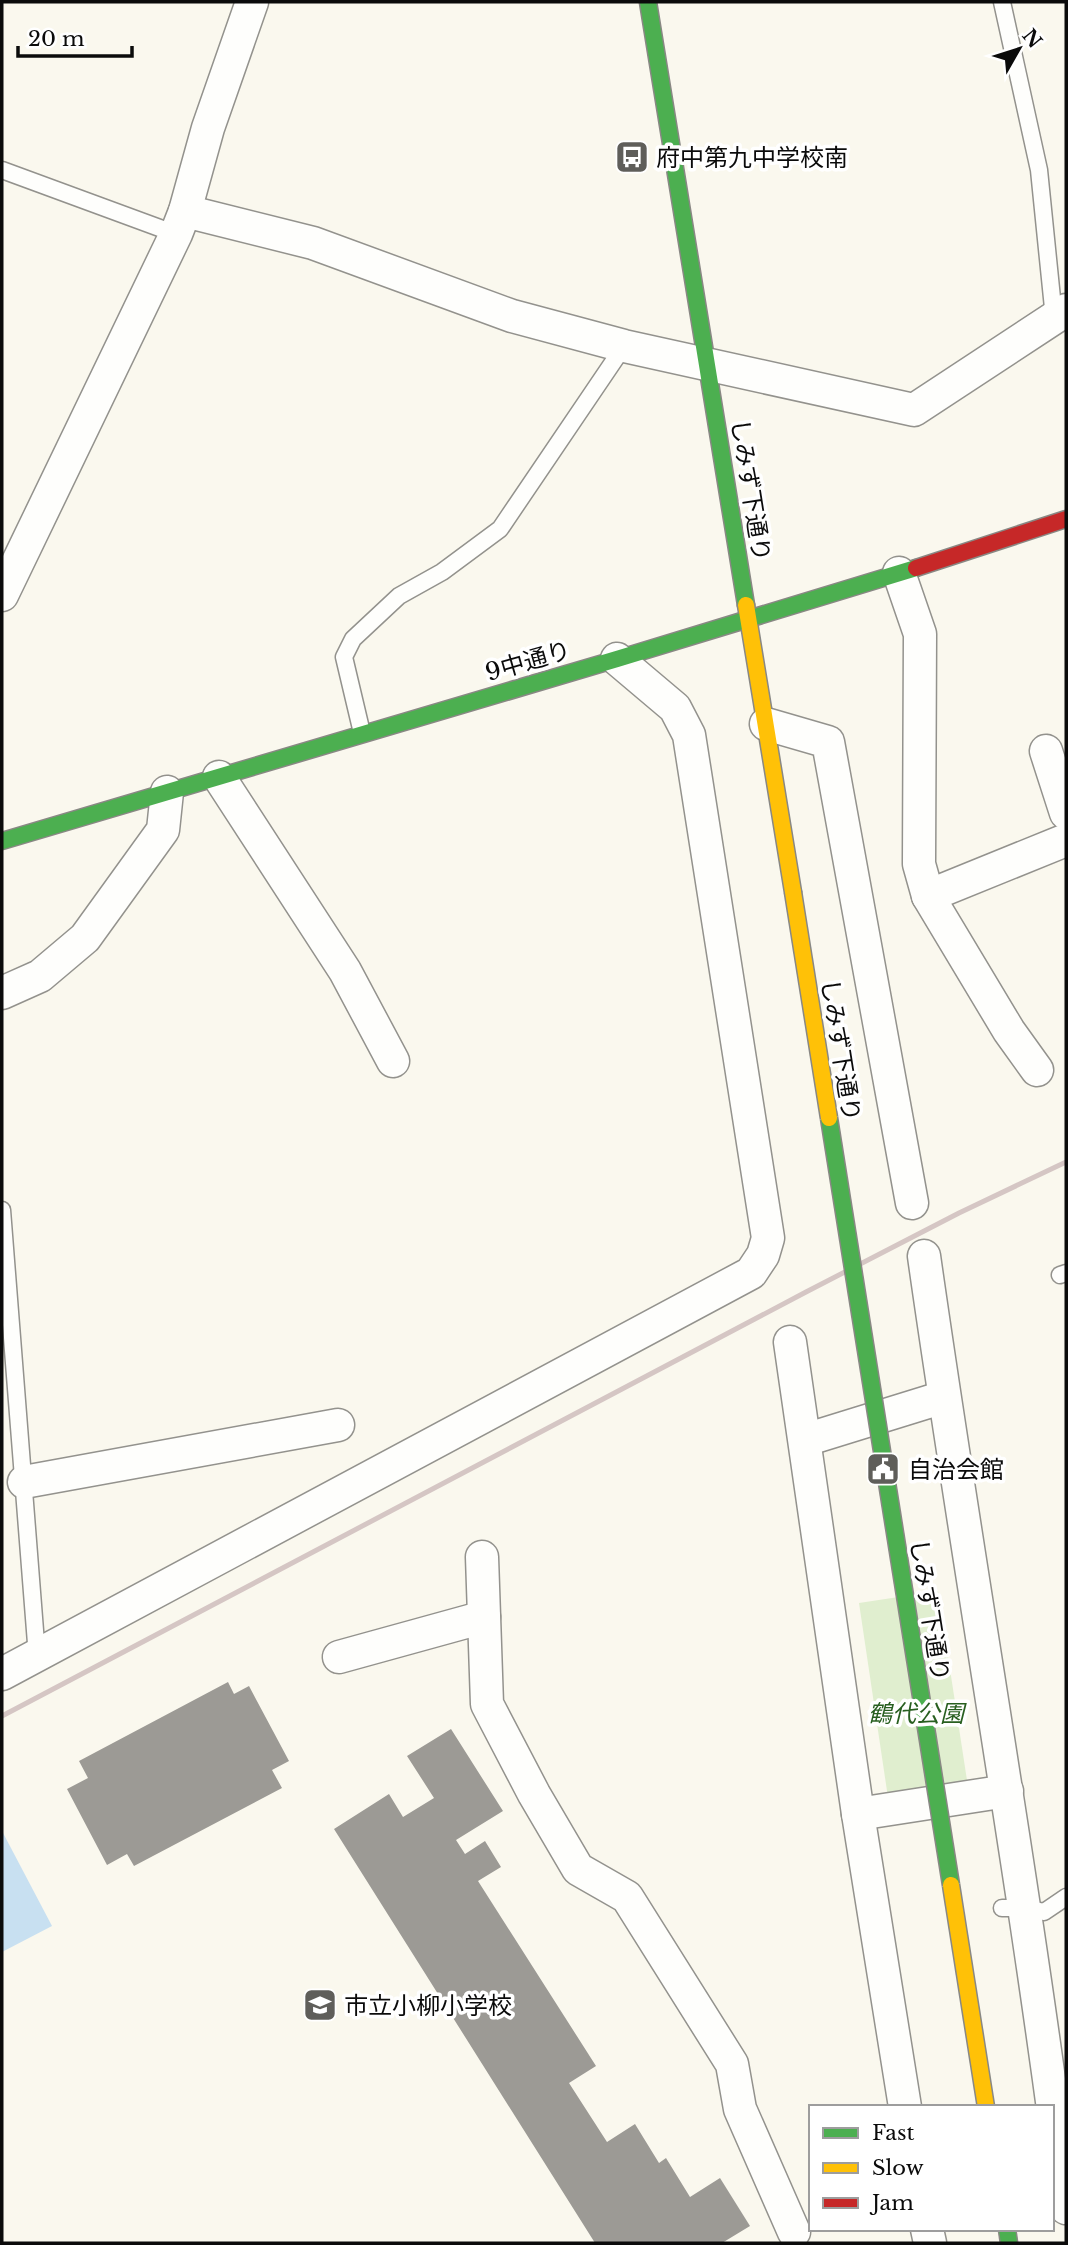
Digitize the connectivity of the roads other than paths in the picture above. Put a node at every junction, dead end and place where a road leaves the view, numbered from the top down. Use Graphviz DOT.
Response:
graph roads {
  1 [pos="252,2"];
  2 [pos="648,2"];
  3 [pos="1002,2"];
  4 [pos="2,170"];
  5 [pos="181,223"];
  6 [pos="1060,314"];
  7 [pos="624,346"];
  8 [pos="707,365"];
  9 [pos="1066,519"];
  10 [pos="899,573"];
  11 [pos="2,595"];
  12 [pos="749,618"];
  13 [pos="617,659"];
  14 [pos="766,724"];
  15 [pos="362,733"];
  16 [pos="1046,751"];
  17 [pos="219,778"];
  18 [pos="167,792"];
  19 [pos="1066,813"];
  20 [pos="1066,840"];
  21 [pos="2,841"];
  22 [pos="928,896"];
  23 [pos="2,993"];
  24 [pos="393,1061"];
  25 [pos="1037,1070"];
  26 [pos="912,1203"];
  27 [pos="2,1210"];
  28 [pos="924,1256"];
  29 [pos="790,1342"];
  30 [pos="944,1397"];
  31 [pos="338,1425"];
  32 [pos="805,1440"];
  33 [pos="24,1482"];
  34 [pos="482,1557"];
  35 [pos="484,1617"];
  36 [pos="37,1656"];
  37 [pos="340,1657"];
  38 [pos="2,1674"];
  39 [pos="1007,1791"];
  40 [pos="858,1814"];
  41 [pos="1066,1897"];
  42 [pos="1014,1908"];
  43 [pos="905,2105"];
  44 [pos="986,2105"];
  45 [pos="1048,2105"];
  46 [pos="1054,2139"];
  47 [pos="1066,2208"];
  48 [pos="794,2233"];
  1 -- 5 [label="street"];
  2 -- 8 [label="street, しみず下通り"];
  3 -- 6 [label="lane"];
  4 -- 5 [label="lane"];
  5 -- 7 [label="street"];
  5 -- 11 [label="street"];
  6 -- 8 [label="street"];
  7 -- 8 [label="street"];
  7 -- 15 [label="lane"];
  8 -- 12 [label="street, しみず下通り"];
  9 -- 10 [label="street, 9中通り"];
  10 -- 12 [label="street, 9中通り"];
  10 -- 22 [label="street"];
  12 -- 13 [label="street, 9中通り"];
  12 -- 14 [label="street, しみず下通り"];
  13 -- 15 [label="street, 9中通り"];
  13 -- 36 [label="street"];
  14 -- 26 [label="street"];
  14 -- 44 [label="street, しみず下通り, bridge"];
  15 -- 17 [label="street, 9中通り"];
  16 -- 19 [label="street"];
  17 -- 18 [label="street, 9中通り"];
  17 -- 24 [label="street"];
  18 -- 21 [label="street, 9中通り"];
  18 -- 23 [label="street"];
  20 -- 22 [label="street"];
  22 -- 25 [label="street"];
  27 -- 33 [label="lane"];
  28 -- 30 [label="street"];
  29 -- 32 [label="street"];
  30 -- 32 [label="street"];
  30 -- 39 [label="street"];
  31 -- 33 [label="street"];
  32 -- 40 [label="street"];
  33 -- 36 [label="lane"];
  34 -- 35 [label="street"];
  35 -- 37 [label="street"];
  35 -- 48 [label="street"];
  36 -- 38 [label="street"];
  39 -- 40 [label="street"];
  39 -- 42 [label="street"];
  40 -- 43 [label="street"];
  41 -- 42 [label="lane"];
  42 -- 45 [label="street"];
  46 -- 47 [label="street"];
}
